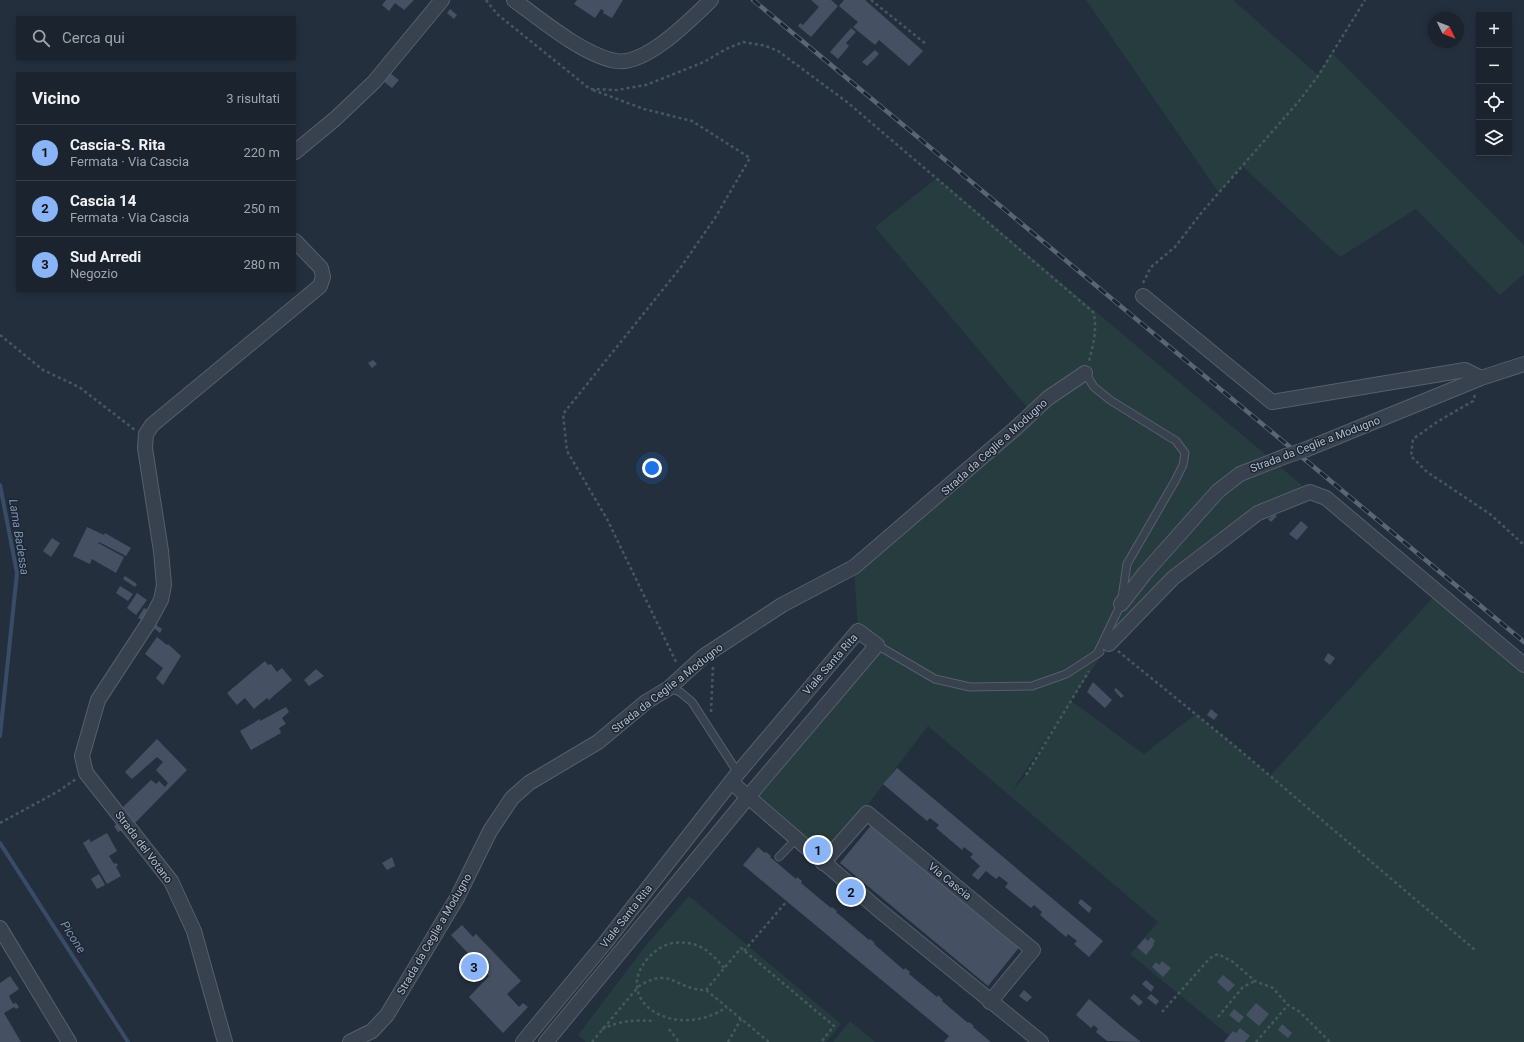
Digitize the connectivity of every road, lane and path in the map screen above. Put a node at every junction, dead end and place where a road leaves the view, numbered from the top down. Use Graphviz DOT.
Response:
graph roads {
  1 [pos="442,0"];
  2 [pos="486,0"];
  3 [pos="514,0"];
  4 [pos="711,0"];
  5 [pos="871,0"];
  6 [pos="1365,0"];
  7 [pos="926,44"];
  8 [pos="590,89"];
  9 [pos="296,151"];
  10 [pos="296,242"];
  11 [pos="1143,296"];
  12 [pos="0,335"];
  13 [pos="1524,364"];
  14 [pos="1085,373"];
  15 [pos="1481,378"];
  16 [pos="146,434"];
  17 [pos="1524,545"];
  18 [pos="1121,604"];
  19 [pos="1109,644"];
  20 [pos="721,645"];
  21 [pos="877,645"];
  22 [pos="1096,654"];
  23 [pos="1524,665"];
  24 [pos="683,676"];
  25 [pos="669,688"];
  26 [pos="712,717"];
  27 [pos="86,773"];
  28 [pos="1026,776"];
  29 [pos="735,778"];
  30 [pos="748,797"];
  31 [pos="0,823"];
  32 [pos="796,839"];
  33 [pos="780,857"];
  34 [pos="823,863"];
  35 [pos="787,901"];
  36 [pos="0,928"];
  37 [pos="607,941"];
  38 [pos="1475,950"];
  39 [pos="744,951"];
  40 [pos="620,953"];
  41 [pos="724,968"];
  42 [pos="1255,981"];
  43 [pos="638,987"];
  44 [pos="706,990"];
  45 [pos="990,1002"];
  46 [pos="1288,1005"];
  47 [pos="727,1007"];
  48 [pos="644,1010"];
  49 [pos="1162,1012"];
  50 [pos="650,1016"];
  51 [pos="718,1016"];
  52 [pos="1218,1017"];
  53 [pos="741,1019"];
  54 [pos="655,1021"];
  55 [pos="662,1025"];
  56 [pos="602,1029"];
  57 [pos="675,1029"];
  58 [pos="69,1042"];
  59 [pos="225,1042"];
  60 [pos="350,1042"];
  61 [pos="523,1042"];
  62 [pos="546,1042"];
  63 [pos="592,1042"];
  64 [pos="679,1042"];
  65 [pos="728,1042"];
  66 [pos="769,1042"];
  67 [pos="821,1042"];
  68 [pos="1041,1042"];
  69 [pos="1256,1042"];
  70 [pos="1330,1042"];
  1 -- 9 [label="street"];
  2 -- 8 [label="path"];
  3 -- 4 [label="street"];
  5 -- 7 [label="path"];
  6 -- 11 [label="path"];
  8 -- 14 [label="path"];
  8 -- 24 [label="path"];
  10 -- 16 [label="street"];
  11 -- 15 [label="street"];
  12 -- 16 [label="path"];
  13 -- 15 [label="street, Strada da Ceglie a Modugno"];
  14 -- 18 [label="lane"];
  14 -- 20 [label="street, Strada da Ceglie a Modugno"];
  15 -- 17 [label="path"];
  15 -- 18 [label="street, Strada da Ceglie a Modugno, bridge"];
  16 -- 27 [label="street"];
  18 -- 22 [label="lane"];
  19 -- 22 [label="lane"];
  19 -- 23 [label="street"];
  19 -- 38 [label="path"];
  20 -- 24 [label="street, Strada da Ceglie a Modugno"];
  20 -- 26 [label="path"];
  21 -- 22 [label="lane"];
  21 -- 29 [label="street, Viale Santa Rita"];
  21 -- 30 [label="street, Viale Santa Rita"];
  22 -- 28 [label="path"];
  24 -- 25 [label="street, Strada da Ceglie a Modugno"];
  25 -- 29 [label="lane"];
  25 -- 60 [label="street, Strada da Ceglie a Modugno"];
  27 -- 31 [label="path"];
  27 -- 59 [label="street, Strada del Votano"];
  29 -- 30 [label="street"];
  29 -- 37 [label="street, Viale Santa Rita"];
  30 -- 32 [label="street"];
  30 -- 40 [label="street, Viale Santa Rita"];
  32 -- 33 [label="lane"];
  32 -- 34 [label="street"];
  34 -- 45 [label="street"];
  34 -- 45 [label="street, Via Cascia"];
  35 -- 39 [label="path"];
  36 -- 58 [label="street"];
  37 -- 40 [label="street"];
  37 -- 61 [label="street, Viale Santa Rita"];
  39 -- 41 [label="path"];
  39 -- 67 [label="path"];
  40 -- 62 [label="street, Viale Santa Rita"];
  41 -- 43 [label="path"];
  41 -- 44 [label="path"];
  42 -- 46 [label="path"];
  42 -- 49 [label="path"];
  42 -- 52 [label="path"];
  43 -- 44 [label="path"];
  43 -- 48 [label="path"];
  43 -- 56 [label="path"];
  44 -- 47 [label="path"];
  45 -- 68 [label="street"];
  46 -- 69 [label="path"];
  46 -- 70 [label="path"];
  47 -- 51 [label="path"];
  47 -- 53 [label="path"];
  50 -- 54 [label="path"];
  53 -- 65 [label="path"];
  53 -- 66 [label="path"];
  54 -- 55 [label="path"];
  54 -- 56 [label="path"];
  56 -- 63 [label="path"];
  57 -- 64 [label="path"];
}
